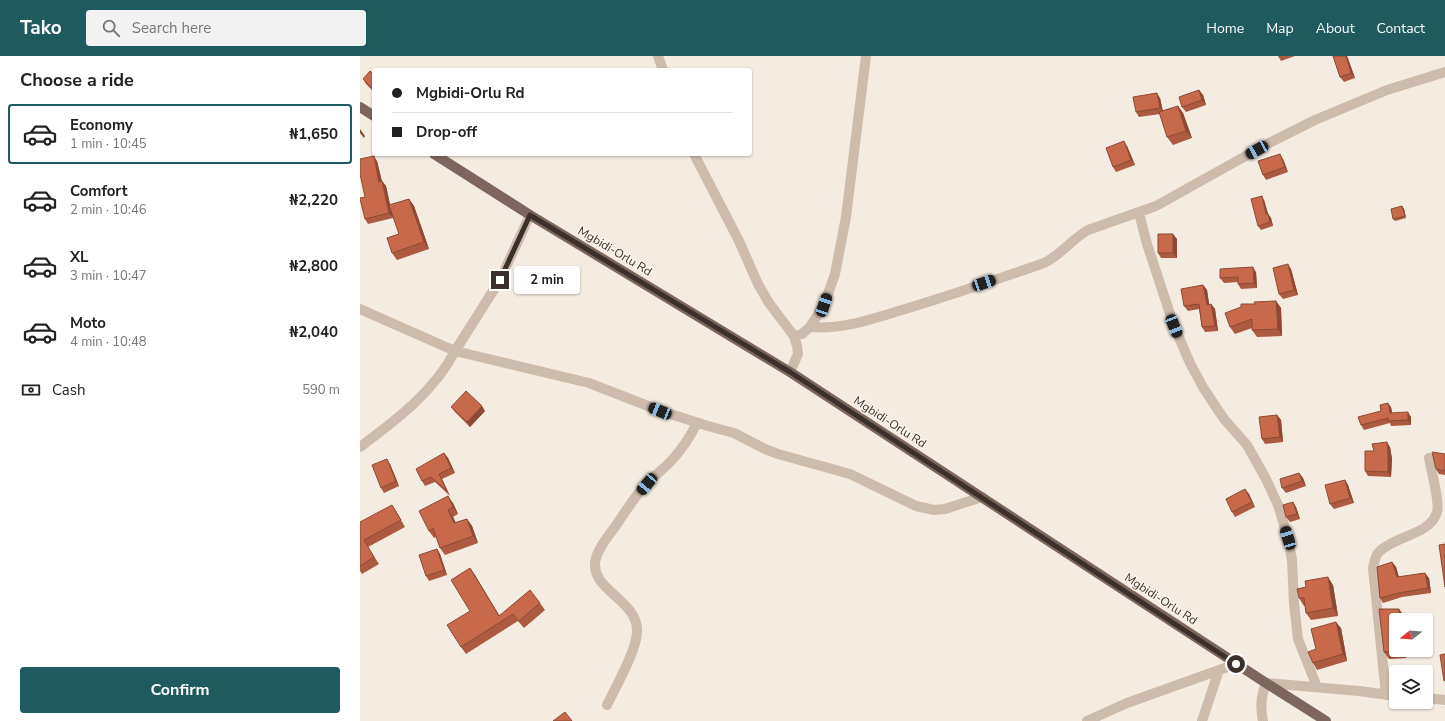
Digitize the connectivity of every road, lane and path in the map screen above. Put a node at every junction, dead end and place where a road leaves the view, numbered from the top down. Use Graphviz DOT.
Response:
graph roads {
  1 [pos="658,56"];
  2 [pos="866,56"];
  3 [pos="661,68"];
  4 [pos="1445,72"];
  5 [pos="360,107"];
  6 [pos="372,115"];
  7 [pos="437,156"];
  8 [pos="695,156"];
  9 [pos="1139,213"];
  10 [pos="530,215"];
  11 [pos="360,309"];
  12 [pos="810,327"];
  13 [pos="794,336"];
  14 [pos="455,351"];
  15 [pos="790,372"];
  16 [pos="697,423"];
  17 [pos="360,447"];
  18 [pos="1429,458"];
  19 [pos="982,497"];
  20 [pos="1236,664"];
  21 [pos="1219,670"];
  22 [pos="1266,683"];
  23 [pos="1317,687"];
  24 [pos="1386,695"];
  25 [pos="1389,695"];
  26 [pos="1433,699"];
  27 [pos="1445,700"];
  28 [pos="607,705"];
  29 [pos="1087,721"];
  30 [pos="1202,721"];
  31 [pos="1263,721"];
  32 [pos="1326,721"];
  1 -- 3 [label="street"];
  2 -- 12 [label="street"];
  4 -- 9 [label="street"];
  5 -- 6 [label="main road"];
  7 -- 10 [label="main road, Mgbidi-Orlu Rd"];
  8 -- 13 [label="street"];
  9 -- 12 [label="street"];
  9 -- 23 [label="street"];
  10 -- 14 [label="street"];
  10 -- 15 [label="main road, Mgbidi-Orlu Rd"];
  11 -- 14 [label="street"];
  12 -- 13 [label="street"];
  13 -- 15 [label="street"];
  14 -- 16 [label="street"];
  14 -- 17 [label="street"];
  15 -- 19 [label="main road, Mgbidi-Orlu Rd"];
  16 -- 19 [label="street"];
  16 -- 28 [label="street"];
  18 -- 24 [label="street"];
  19 -- 20 [label="main road, Mgbidi-Orlu Rd"];
  20 -- 21 [label="street"];
  20 -- 22 [label="main road, Mgbidi-Orlu Rd"];
  21 -- 29 [label="street"];
  21 -- 30 [label="street"];
  22 -- 23 [label="street"];
  22 -- 31 [label="street"];
  22 -- 32 [label="main road, Mgbidi-Orlu Rd"];
  23 -- 24 [label="street"];
  24 -- 25 [label="street"];
  26 -- 27 [label="street"];
}
